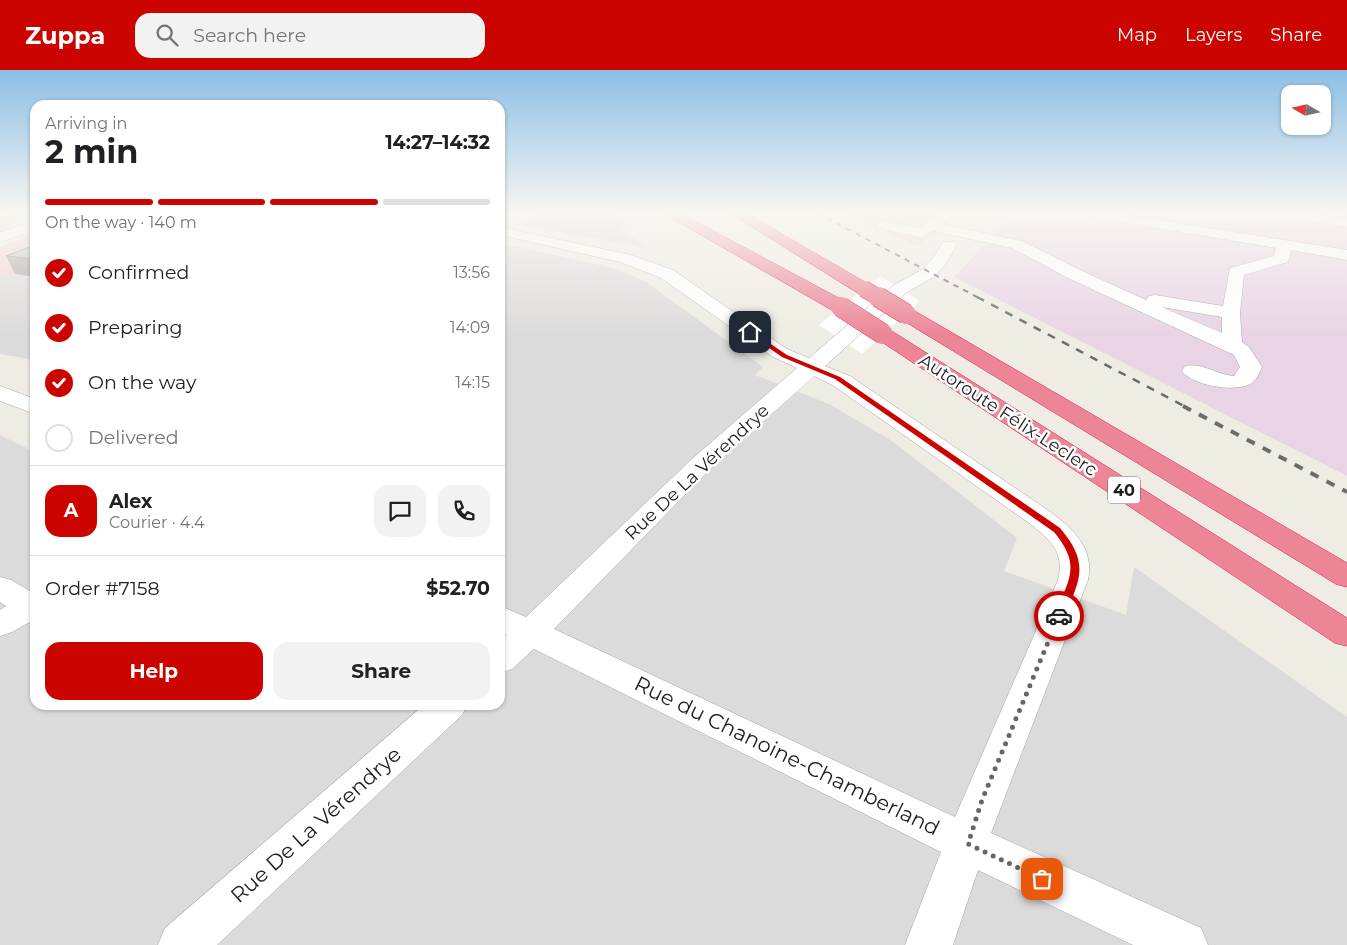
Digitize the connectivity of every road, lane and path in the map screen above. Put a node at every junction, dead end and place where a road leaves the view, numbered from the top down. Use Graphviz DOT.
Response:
graph roads {
  1 [pos="607,254"];
  2 [pos="744,254"];
  3 [pos="758,254"];
  4 [pos="805,254"];
  5 [pos="945,254"];
  6 [pos="1037,254"];
  7 [pos="1283,254"];
  8 [pos="1117,293"];
  9 [pos="841,307"];
  10 [pos="1231,313"];
  11 [pos="1232,345"];
  12 [pos="811,366"];
  13 [pos="1193,371"];
  14 [pos="30,389"];
  15 [pos="4,397"];
  16 [pos="30,405"];
  17 [pos="1347,577"];
  18 [pos="0,588"];
  19 [pos="30,604"];
  20 [pos="30,608"];
  21 [pos="0,624"];
  22 [pos="515,625"];
  23 [pos="1347,634"];
  24 [pos="505,648"];
  25 [pos="443,710"];
  26 [pos="968,844"];
  27 [pos="182,945"];
  28 [pos="929,945"];
  29 [pos="1184,945"];
  1 -- 12 [label="street"];
  2 -- 9 [label="highway"];
  3 -- 9 [label="highway, Autoroute Félix-Leclerc / 40"];
  4 -- 17 [label="highway, Autoroute Félix-Leclerc / 40, bridge"];
  5 -- 12 [label="street, Rue De La Vérendrye"];
  6 -- 8 [label="street"];
  7 -- 10 [label="street"];
  8 -- 10 [label="street"];
  8 -- 11 [label="street"];
  9 -- 23 [label="highway, Autoroute Félix-Leclerc / 40, bridge"];
  10 -- 11 [label="street"];
  11 -- 13 [label="street"];
  12 -- 22 [label="street, Rue De La Vérendrye"];
  12 -- 26 [label="street"];
  14 -- 15 [label="street"];
  15 -- 16 [label="street"];
  18 -- 19 [label="street"];
  20 -- 21 [label="street"];
  22 -- 24 [label="street, Rue De La Vérendrye"];
  22 -- 26 [label="street, Rue du Chanoine-Chamberland"];
  25 -- 27 [label="street, Rue De La Vérendrye"];
  26 -- 28 [label="street"];
  26 -- 29 [label="street, Rue du Chanoine-Chamberland"];
}
